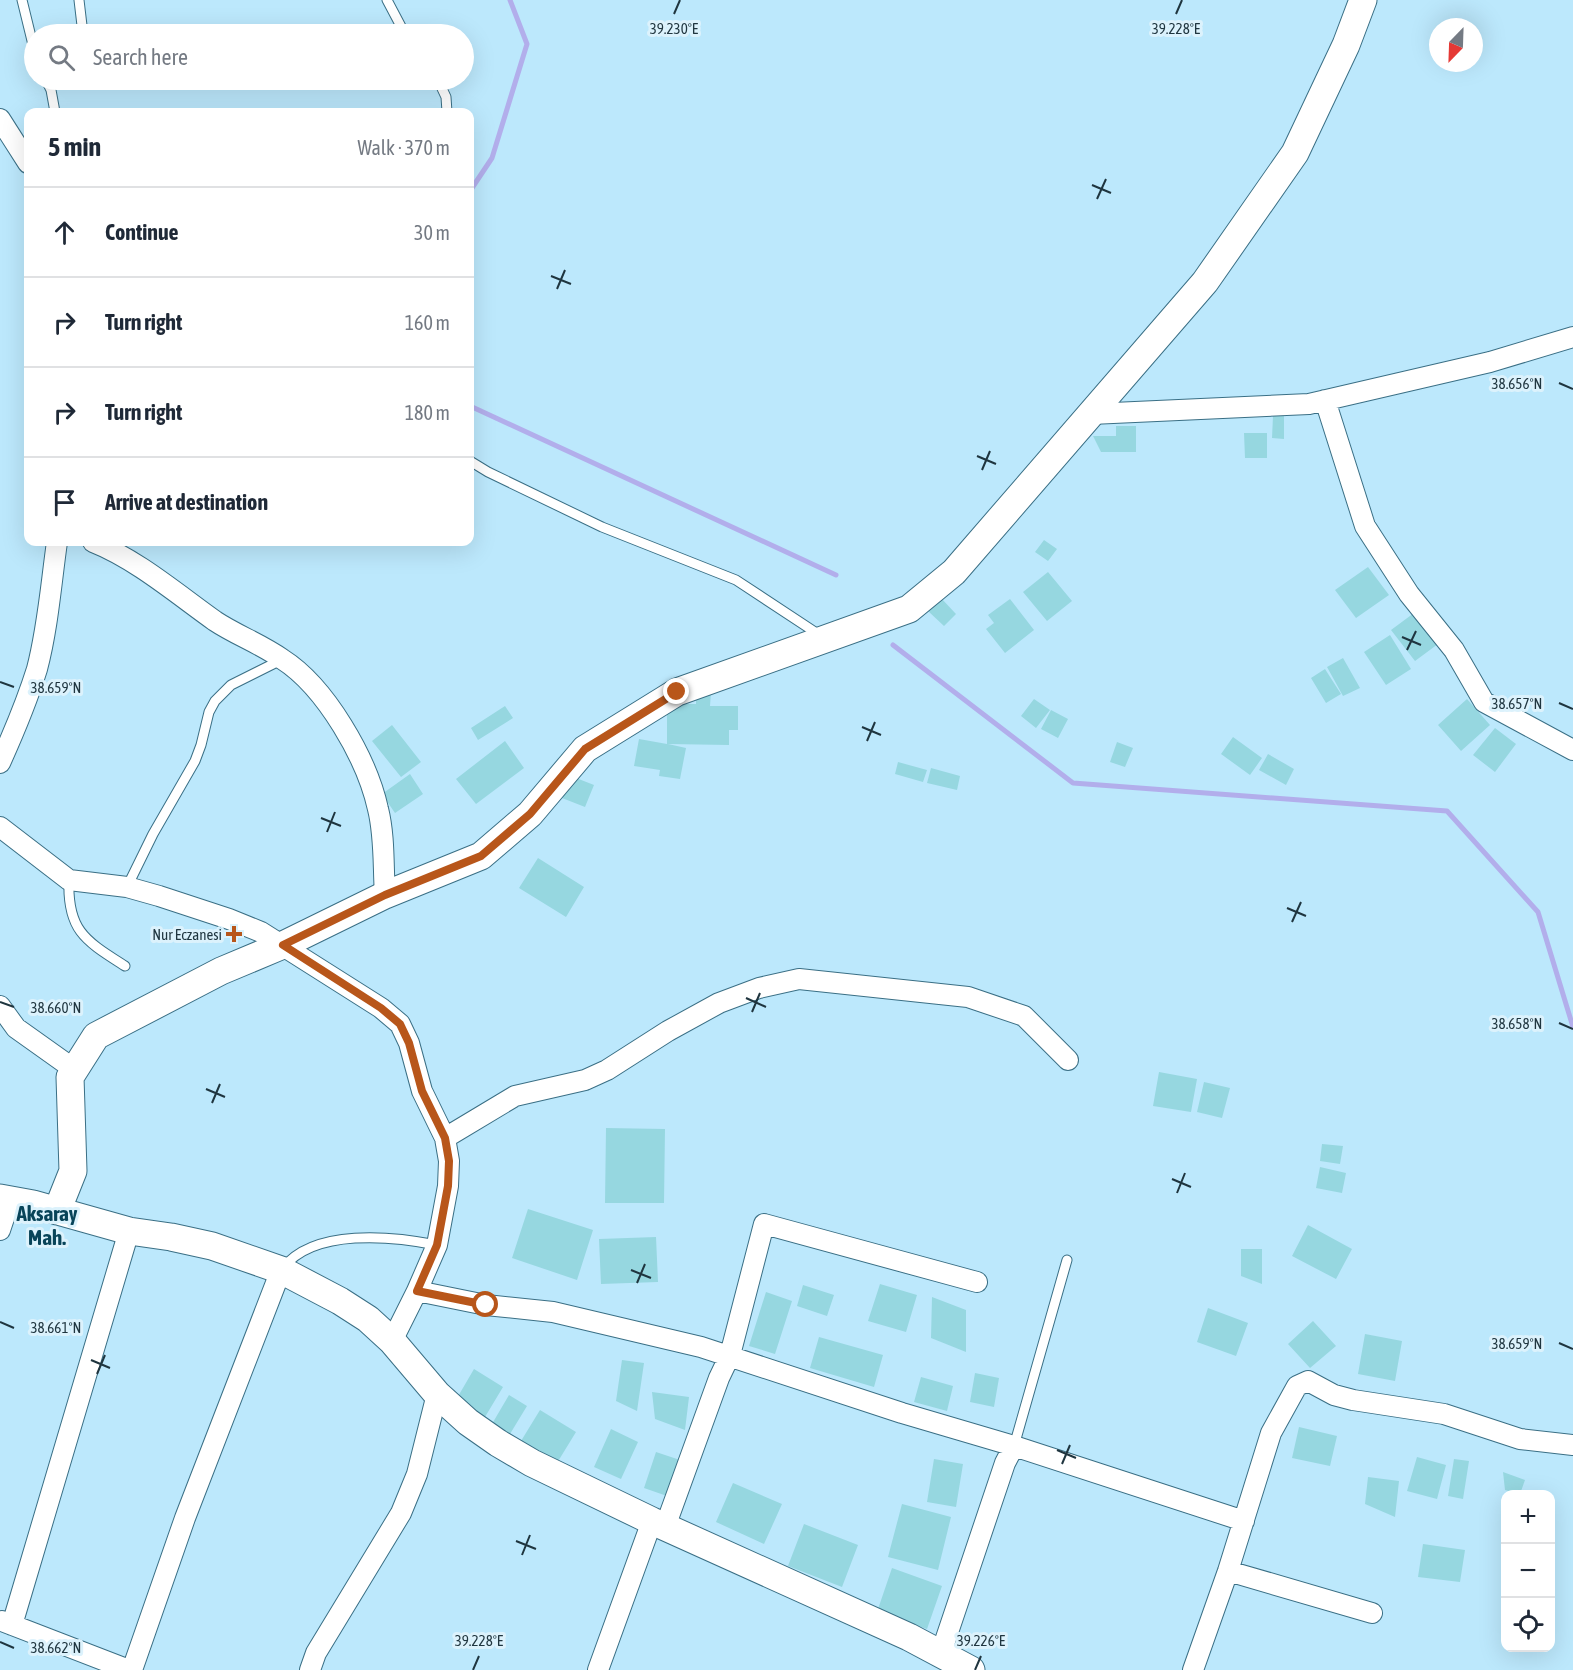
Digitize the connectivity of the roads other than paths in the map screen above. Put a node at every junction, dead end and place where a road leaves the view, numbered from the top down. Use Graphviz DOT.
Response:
graph roads {
  1 [pos="22,0"];
  2 [pos="79,0"];
  3 [pos="387,0"];
  4 [pos="1363,0"];
  5 [pos="28,24"];
  6 [pos="82,24"];
  7 [pos="400,24"];
  8 [pos="51,90"];
  9 [pos="443,90"];
  10 [pos="54,108"];
  11 [pos="447,108"];
  12 [pos="0,119"];
  13 [pos="24,157"];
  14 [pos="1573,337"];
  15 [pos="1325,400"];
  16 [pos="1091,414"];
  17 [pos="474,463"];
  18 [pos="56,546"];
  19 [pos="102,546"];
  20 [pos="825,639"];
  21 [pos="283,659"];
  22 [pos="1573,750"];
  23 [pos="0,763"];
  24 [pos="0,827"];
  25 [pos="69,880"];
  26 [pos="127,887"];
  27 [pos="385,895"];
  28 [pos="283,945"];
  29 [pos="125,966"];
  30 [pos="0,1006"];
  31 [pos="1068,1060"];
  32 [pos="75,1070"];
  33 [pos="445,1138"];
  34 [pos="5,1199"];
  35 [pos="57,1211"];
  36 [pos="0,1230"];
  37 [pos="129,1230"];
  38 [pos="437,1245"];
  39 [pos="1068,1260"];
  40 [pos="281,1270"];
  41 [pos="977,1282"];
  42 [pos="417,1291"];
  43 [pos="392,1341"];
  44 [pos="730,1355"];
  45 [pos="436,1394"];
  46 [pos="1573,1445"];
  47 [pos="1014,1446"];
  48 [pos="1244,1521"];
  49 [pos="658,1524"];
  50 [pos="1228,1571"];
  51 [pos="1372,1613"];
  52 [pos="6,1623"];
  53 [pos="941,1653"];
  54 [pos="120,1668"];
  55 [pos="310,1670"];
  56 [pos="598,1670"];
  57 [pos="971,1670"];
  58 [pos="1193,1670"];
  1 -- 5 [label="lane"];
  2 -- 6 [label="lane"];
  3 -- 7 [label="lane"];
  4 -- 16 [label="street"];
  8 -- 10 [label="lane"];
  9 -- 11 [label="lane"];
  12 -- 13 [label="street"];
  14 -- 15 [label="street"];
  15 -- 16 [label="street"];
  15 -- 22 [label="street"];
  16 -- 20 [label="street"];
  17 -- 20 [label="lane"];
  18 -- 23 [label="street"];
  19 -- 21 [label="street"];
  20 -- 27 [label="street"];
  21 -- 26 [label="lane"];
  21 -- 27 [label="street"];
  24 -- 25 [label="street"];
  25 -- 26 [label="street"];
  25 -- 29 [label="lane"];
  26 -- 28 [label="street"];
  27 -- 28 [label="street"];
  28 -- 32 [label="street"];
  28 -- 33 [label="street"];
  30 -- 32 [label="street"];
  31 -- 33 [label="street"];
  32 -- 35 [label="street"];
  33 -- 38 [label="street"];
  34 -- 35 [label="street"];
  34 -- 36 [label="street"];
  35 -- 37 [label="street"];
  37 -- 40 [label="street"];
  37 -- 52 [label="street"];
  38 -- 40 [label="lane"];
  38 -- 42 [label="street"];
  39 -- 47 [label="lane"];
  40 -- 43 [label="street"];
  40 -- 54 [label="street"];
  41 -- 44 [label="street"];
  42 -- 43 [label="street"];
  42 -- 44 [label="street"];
  43 -- 45 [label="street"];
  44 -- 47 [label="street"];
  44 -- 49 [label="street"];
  45 -- 49 [label="street"];
  45 -- 55 [label="street"];
  46 -- 48 [label="street"];
  47 -- 48 [label="street"];
  47 -- 53 [label="street"];
  48 -- 50 [label="street"];
  49 -- 53 [label="street"];
  49 -- 56 [label="street"];
  50 -- 51 [label="street"];
  50 -- 58 [label="street"];
  52 -- 54 [label="street"];
  53 -- 57 [label="street"];
}
